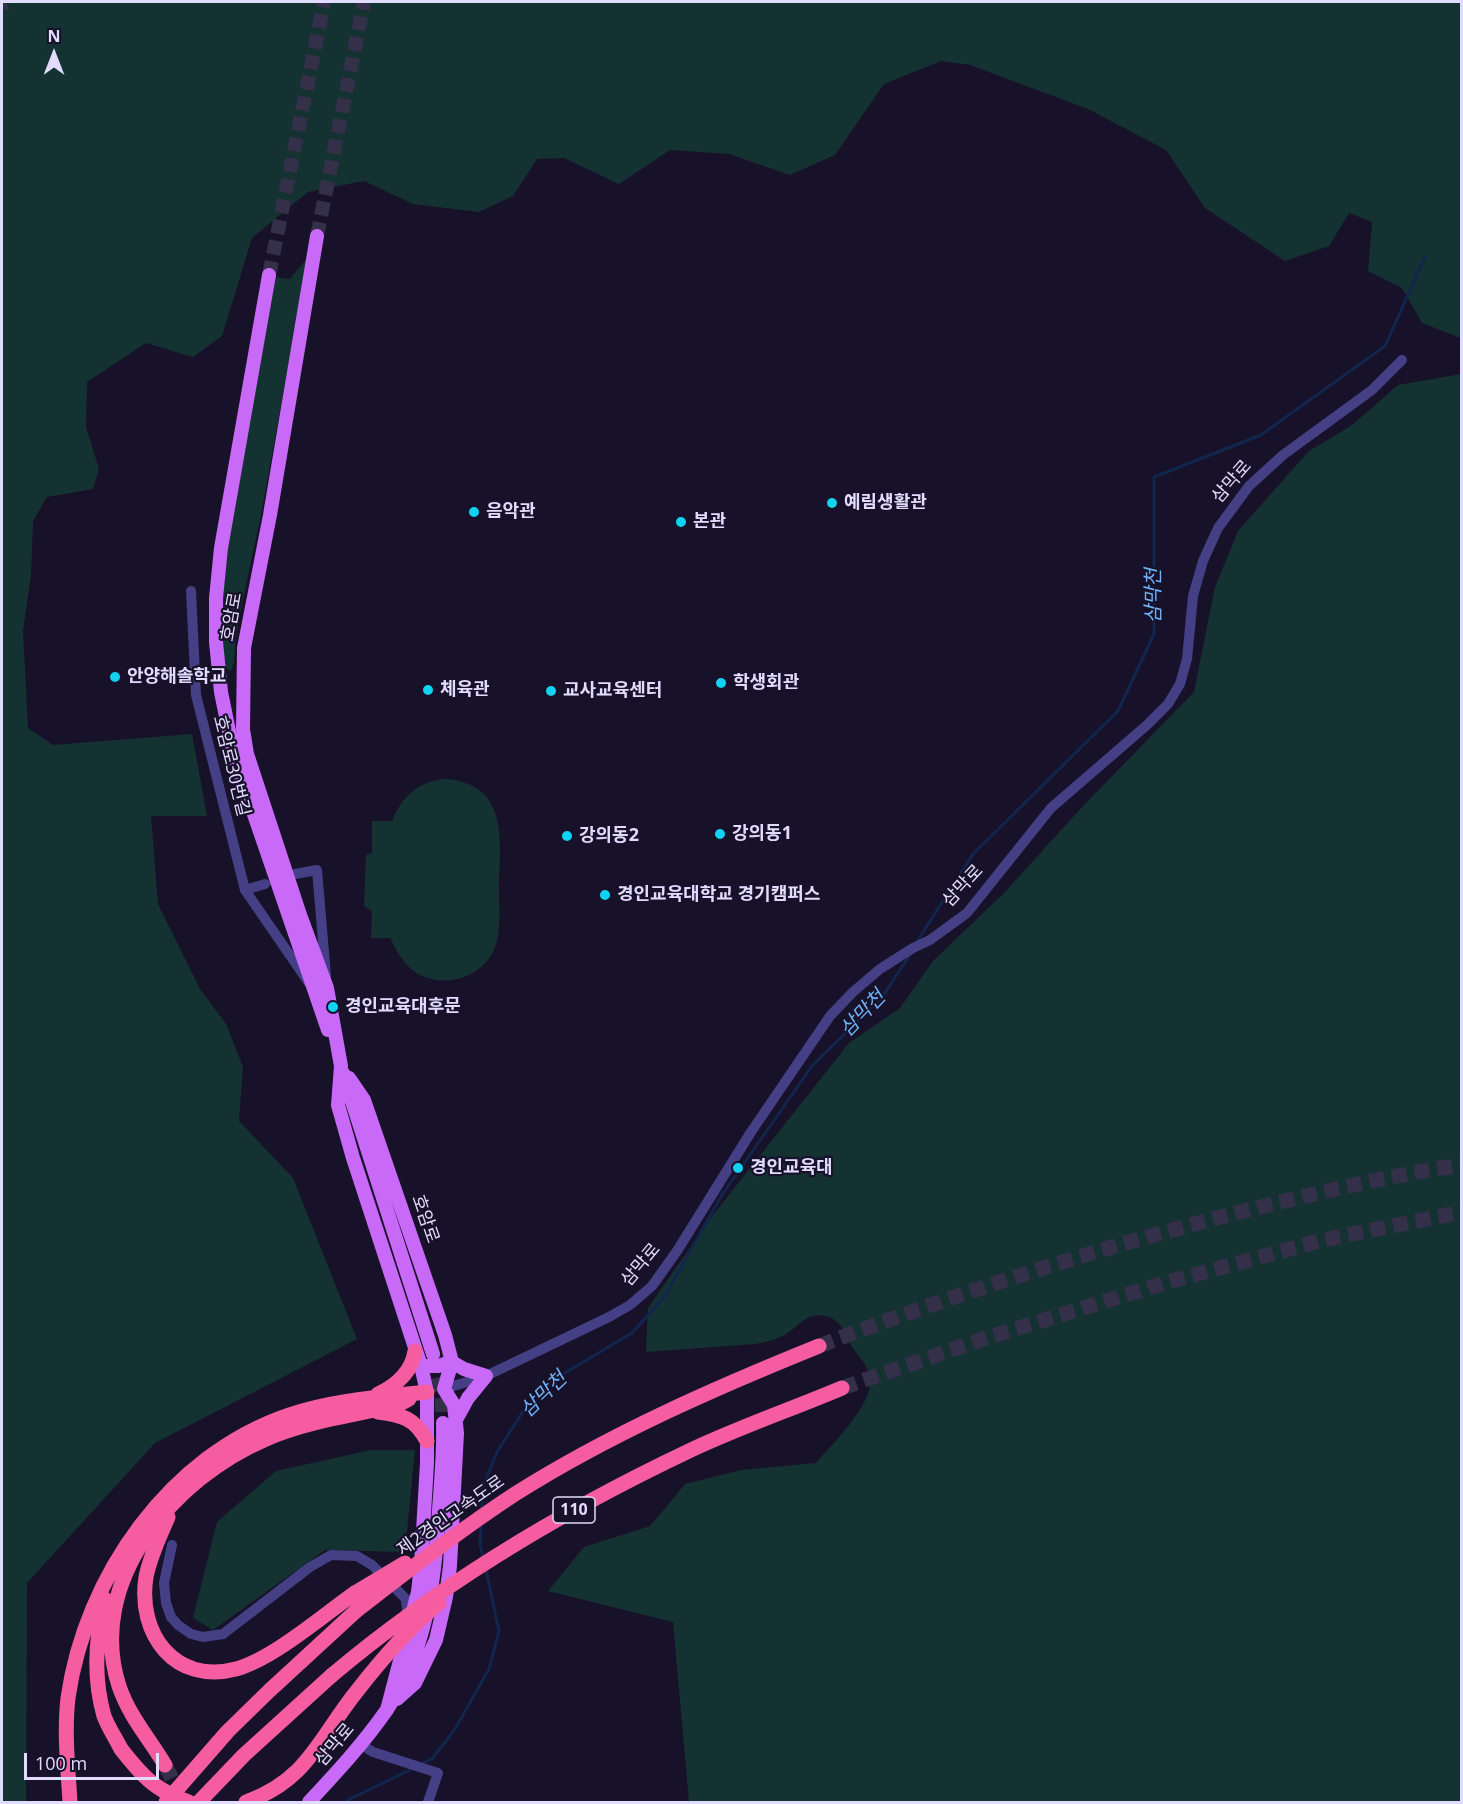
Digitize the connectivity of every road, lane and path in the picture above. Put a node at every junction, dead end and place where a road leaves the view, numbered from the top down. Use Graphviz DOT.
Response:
graph roads {
  1 [pos="317,236"];
  2 [pos="269,275"];
  3 [pos="1402,360"];
  4 [pos="191,591"];
  5 [pos="295,874"];
  6 [pos="265,884"];
  7 [pos="245,890"];
  8 [pos="322,991"];
  9 [pos="341,1066"];
  10 [pos="819,1346"];
  11 [pos="416,1351"];
  12 [pos="433,1354"];
  13 [pos="452,1361"];
  14 [pos="421,1366"];
  15 [pos="486,1376"];
  16 [pos="842,1388"];
  17 [pos="444,1389"];
  18 [pos="427,1392"];
  19 [pos="366,1405"];
  20 [pos="457,1418"];
  21 [pos="427,1422"];
  22 [pos="443,1423"];
  23 [pos="457,1433"];
  24 [pos="427,1441"];
  25 [pos="174,1504"];
  26 [pos="464,1528"];
  27 [pos="172,1545"];
  28 [pos="122,1554"];
  29 [pos="473,1570"];
  30 [pos="409,1628"];
  31 [pos="387,1710"];
  32 [pos="360,1744"];
  33 [pos="165,1765"];
  34 [pos="70,1803"];
  35 [pos="166,1803"];
  36 [pos="189,1803"];
  37 [pos="198,1803"];
  38 [pos="246,1803"];
  39 [pos="309,1803"];
  40 [pos="428,1803"];
  1 -- 8 [label="main road, 호암로"];
  2 -- 8 [label="main road, 호암로"];
  3 -- 15 [label="street, 삼막로"];
  4 -- 7 [label="street, 호암로30번길"];
  5 -- 8 [label="street"];
  6 -- 7 [label="street"];
  7 -- 8 [label="street"];
  8 -- 9 [label="main road, 호암로"];
  9 -- 11 [label="main road, 호암로"];
  9 -- 12 [label="main road, 호암로"];
  9 -- 13 [label="main road, 호암로"];
  10 -- 26 [label="highway, 제2경인고속도로 / 110, bridge"];
  11 -- 14 [label="main road, 호암로"];
  11 -- 19 [label="highway"];
  13 -- 14 [label="main road"];
  13 -- 15 [label="main road"];
  13 -- 17 [label="main road"];
  14 -- 18 [label="main road, 호암로"];
  15 -- 17 [label="street, 삼막로"];
  15 -- 20 [label="main road"];
  16 -- 29 [label="highway, 110, bridge"];
  17 -- 18 [label="main road, 삼막로"];
  17 -- 20 [label="main road, 삼막로"];
  18 -- 19 [label="highway"];
  18 -- 21 [label="main road, 삼막로"];
  19 -- 24 [label="highway"];
  19 -- 25 [label="highway"];
  19 -- 28 [label="highway"];
  20 -- 23 [label="main road, 삼막로"];
  21 -- 23 [label="main road"];
  21 -- 24 [label="main road, 삼막로"];
  22 -- 31 [label="main road, 삼막로"];
  23 -- 31 [label="main road, 삼막로"];
  24 -- 30 [label="main road, 삼막로"];
  25 -- 26 [label="highway, bridge"];
  25 -- 33 [label="highway"];
  26 -- 35 [label="highway, 제2경인고속도로 / 110, bridge"];
  27 -- 30 [label="street"];
  28 -- 34 [label="highway"];
  28 -- 36 [label="highway, bridge"];
  29 -- 37 [label="highway, 110, bridge"];
  29 -- 38 [label="highway, bridge"];
  30 -- 31 [label="main road, 삼막로"];
  31 -- 32 [label="main road, 삼막로"];
  32 -- 39 [label="main road, 삼막로"];
  32 -- 40 [label="street"];
}
